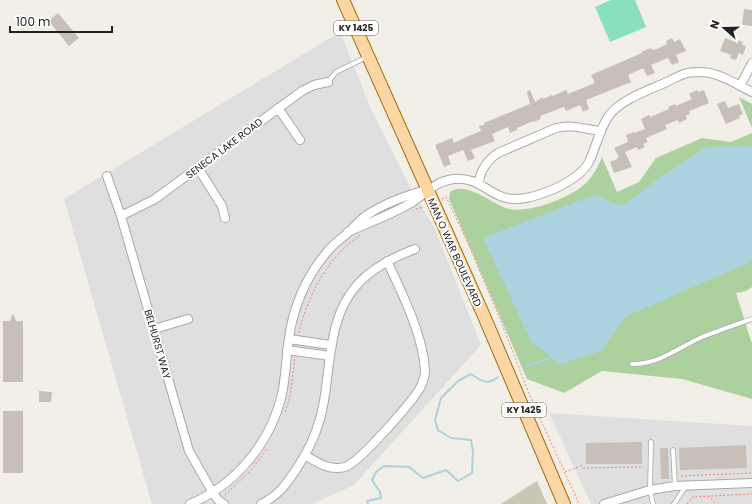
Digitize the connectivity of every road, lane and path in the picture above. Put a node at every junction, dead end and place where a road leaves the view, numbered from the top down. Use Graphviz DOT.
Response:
graph roads {
  1 [pos="343,0"];
  2 [pos="368,57"];
  3 [pos="752,63"];
  4 [pos="328,82"];
  5 [pos="740,86"];
  6 [pos="752,92"];
  7 [pos="278,108"];
  8 [pos="600,131"];
  9 [pos="300,140"];
  10 [pos="198,168"];
  11 [pos="107,176"];
  12 [pos="478,183"];
  13 [pos="427,190"];
  14 [pos="433,203"];
  15 [pos="410,211"];
  16 [pos="121,216"];
  17 [pos="224,218"];
  18 [pos="363,234"];
  19 [pos="415,249"];
  20 [pos="387,261"];
  21 [pos="752,318"];
  22 [pos="188,319"];
  23 [pos="154,329"];
  24 [pos="289,339"];
  25 [pos="298,340"];
  26 [pos="331,345"];
  27 [pos="288,350"];
  28 [pos="296,351"];
  29 [pos="330,356"];
  30 [pos="632,364"];
  31 [pos="284,417"];
  32 [pos="651,442"];
  33 [pos="268,448"];
  34 [pos="673,450"];
  35 [pos="305,455"];
  36 [pos="650,470"];
  37 [pos="565,472"];
  38 [pos="752,473"];
  39 [pos="675,482"];
  40 [pos="752,483"];
  41 [pos="687,485"];
  42 [pos="650,490"];
  43 [pos="213,493"];
  44 [pos="752,494"];
  45 [pos="708,496"];
  46 [pos="221,502"];
  47 [pos="616,502"];
  48 [pos="190,504"];
  49 [pos="260,504"];
  50 [pos="564,504"];
  51 [pos="579,504"];
  52 [pos="604,504"];
  53 [pos="653,504"];
  54 [pos="674,504"];
  55 [pos="687,504"];
  56 [pos="716,504"];
  1 -- 2 [label="main road, MAN O WAR BOULEVARD / KY 1425"];
  2 -- 4 [label="lane"];
  2 -- 13 [label="main road, MAN O WAR BOULEVARD / KY 1425"];
  3 -- 5 [label="street"];
  4 -- 7 [label="street, SENECA LAKE ROAD"];
  5 -- 6 [label="street"];
  5 -- 8 [label="street"];
  7 -- 9 [label="street"];
  7 -- 10 [label="street, SENECA LAKE ROAD"];
  8 -- 12 [label="street"];
  8 -- 12 [label="street"];
  10 -- 16 [label="street, SENECA LAKE ROAD"];
  10 -- 17 [label="street"];
  11 -- 16 [label="street, BELHURST WAY"];
  12 -- 13 [label="street"];
  13 -- 14 [label="main road, MAN O WAR BOULEVARD / KY 1425"];
  13 -- 24 [label="street"];
  14 -- 15 [label="path"];
  14 -- 37 [label="path"];
  14 -- 50 [label="main road, MAN O WAR BOULEVARD / KY 1425"];
  16 -- 23 [label="street, BELHURST WAY"];
  18 -- 25 [label="path"];
  19 -- 20 [label="street"];
  20 -- 26 [label="street"];
  20 -- 35 [label="street"];
  21 -- 30 [label="lane"];
  22 -- 23 [label="street"];
  23 -- 43 [label="street, BELHURST WAY"];
  24 -- 25 [label="street"];
  24 -- 27 [label="street"];
  25 -- 26 [label="street"];
  26 -- 29 [label="street"];
  27 -- 28 [label="street"];
  27 -- 43 [label="street"];
  28 -- 29 [label="street"];
  28 -- 31 [label="path"];
  29 -- 35 [label="street"];
  32 -- 36 [label="lane"];
  33 -- 46 [label="path"];
  34 -- 39 [label="lane"];
  35 -- 49 [label="street"];
  36 -- 37 [label="path"];
  36 -- 42 [label="lane"];
  37 -- 51 [label="path"];
  38 -- 39 [label="path"];
  39 -- 41 [label="street"];
  39 -- 42 [label="street"];
  40 -- 41 [label="street"];
  41 -- 54 [label="lane"];
  42 -- 47 [label="street"];
  42 -- 53 [label="lane"];
  43 -- 46 [label="street, BELHURST WAY"];
  43 -- 48 [label="street"];
  44 -- 45 [label="path"];
  45 -- 55 [label="path"];
  45 -- 56 [label="path"];
  47 -- 52 [label="street"];
}
